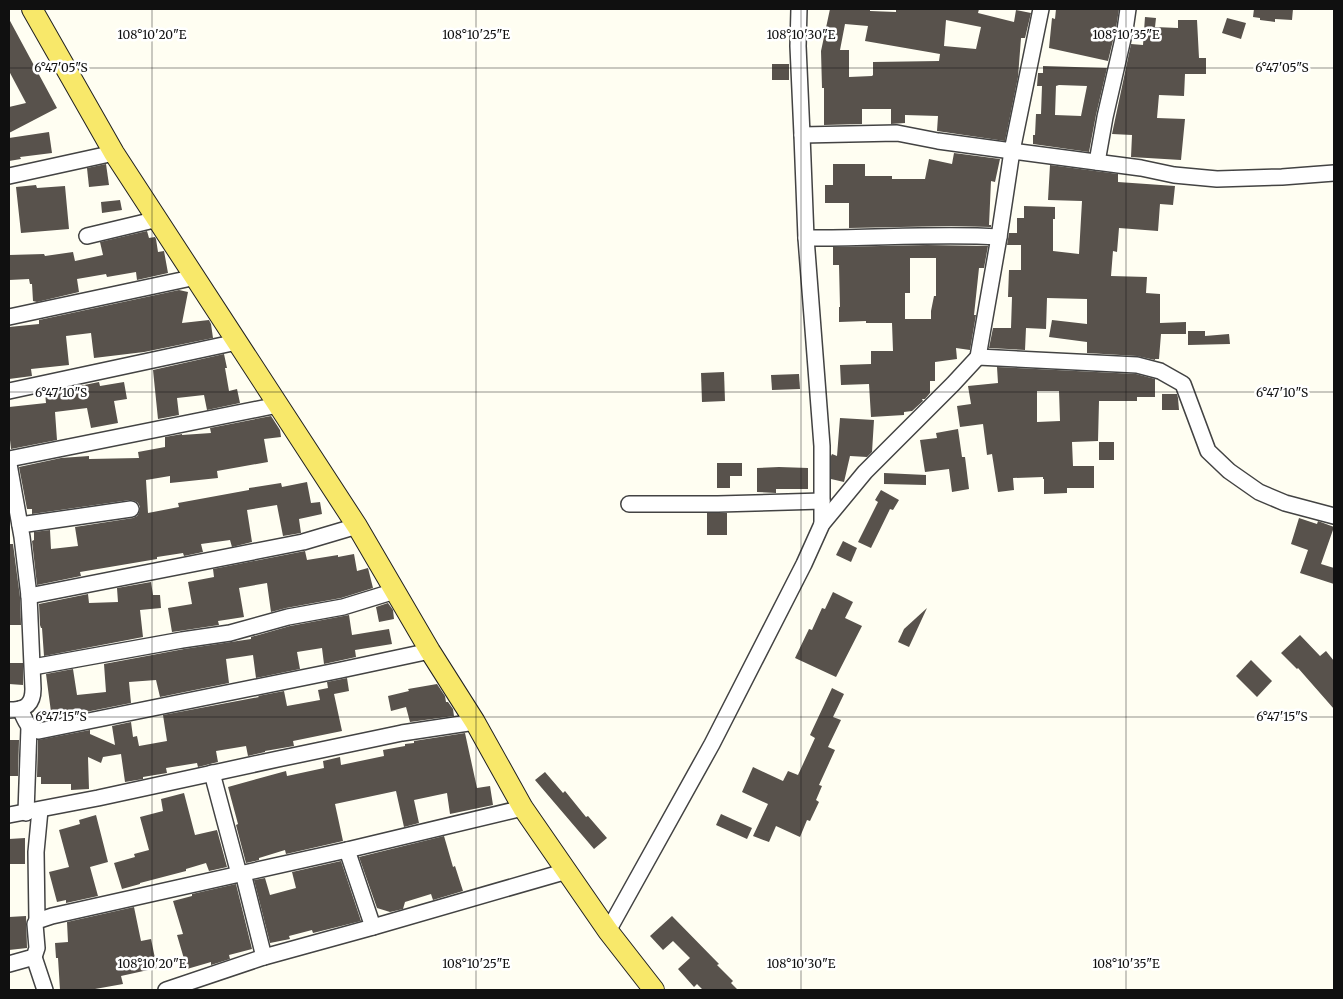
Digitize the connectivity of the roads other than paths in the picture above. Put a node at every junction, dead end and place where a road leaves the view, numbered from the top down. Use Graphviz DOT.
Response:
graph roads {
  1 [pos="32,9"];
  2 [pos="799,9"];
  3 [pos="1041,9"];
  4 [pos="1128,9"];
  5 [pos="802,135"];
  6 [pos="1012,151"];
  7 [pos="114,153"];
  8 [pos="1097,162"];
  9 [pos="1334,172"];
  10 [pos="9,176"];
  11 [pos="158,219"];
  12 [pos="87,236"];
  13 [pos="999,237"];
  14 [pos="806,238"];
  15 [pos="196,277"];
  16 [pos="9,317"];
  17 [pos="237,342"];
  18 [pos="978,357"];
  19 [pos="9,391"];
  20 [pos="278,405"];
  21 [pos="9,459"];
  22 [pos="9,464"];
  23 [pos="822,501"];
  24 [pos="628,504"];
  25 [pos="131,509"];
  26 [pos="1334,516"];
  27 [pos="822,524"];
  28 [pos="20,525"];
  29 [pos="357,526"];
  30 [pos="395,591"];
  31 [pos="29,596"];
  32 [pos="430,651"];
  33 [pos="33,667"];
  34 [pos="14,709"];
  35 [pos="475,722"];
  36 [pos="29,727"];
  37 [pos="212,773"];
  38 [pos="523,808"];
  39 [pos="33,811"];
  40 [pos="9,815"];
  41 [pos="348,850"];
  42 [pos="567,871"];
  43 [pos="241,874"];
  44 [pos="37,920"];
  45 [pos="373,927"];
  46 [pos="608,931"];
  47 [pos="34,957"];
  48 [pos="264,957"];
  49 [pos="9,964"];
  50 [pos="45,990"];
  51 [pos="166,990"];
  52 [pos="654,990"];
  1 -- 7 [label="main road"];
  2 -- 5 [label="street"];
  3 -- 6 [label="street"];
  4 -- 8 [label="street"];
  5 -- 6 [label="street"];
  5 -- 14 [label="street"];
  6 -- 8 [label="street"];
  6 -- 13 [label="street"];
  7 -- 10 [label="street"];
  7 -- 11 [label="main road"];
  8 -- 9 [label="street"];
  11 -- 12 [label="street"];
  11 -- 15 [label="main road"];
  13 -- 14 [label="street"];
  13 -- 18 [label="street"];
  14 -- 23 [label="street"];
  15 -- 16 [label="street"];
  15 -- 17 [label="main road"];
  17 -- 19 [label="street"];
  17 -- 20 [label="main road"];
  18 -- 26 [label="street"];
  18 -- 27 [label="street"];
  20 -- 21 [label="street"];
  20 -- 29 [label="main road"];
  22 -- 28 [label="street"];
  23 -- 24 [label="street"];
  23 -- 27 [label="street"];
  25 -- 28 [label="street"];
  27 -- 46 [label="street"];
  28 -- 31 [label="street"];
  29 -- 30 [label="main road"];
  29 -- 31 [label="street"];
  30 -- 32 [label="main road"];
  30 -- 33 [label="street"];
  31 -- 33 [label="street"];
  32 -- 35 [label="main road"];
  32 -- 36 [label="street"];
  33 -- 34 [label="street"];
  34 -- 36 [label="street"];
  35 -- 37 [label="street"];
  35 -- 38 [label="main road"];
  36 -- 39 [label="street"];
  37 -- 39 [label="street"];
  37 -- 43 [label="street"];
  38 -- 41 [label="street"];
  38 -- 42 [label="main road"];
  39 -- 40 [label="street"];
  39 -- 44 [label="street"];
  41 -- 43 [label="street"];
  41 -- 45 [label="street"];
  42 -- 45 [label="street"];
  42 -- 46 [label="main road"];
  43 -- 44 [label="street"];
  43 -- 48 [label="street"];
  44 -- 47 [label="street"];
  45 -- 48 [label="street"];
  46 -- 52 [label="main road"];
  47 -- 49 [label="street"];
  47 -- 50 [label="street"];
  48 -- 51 [label="street"];
}
